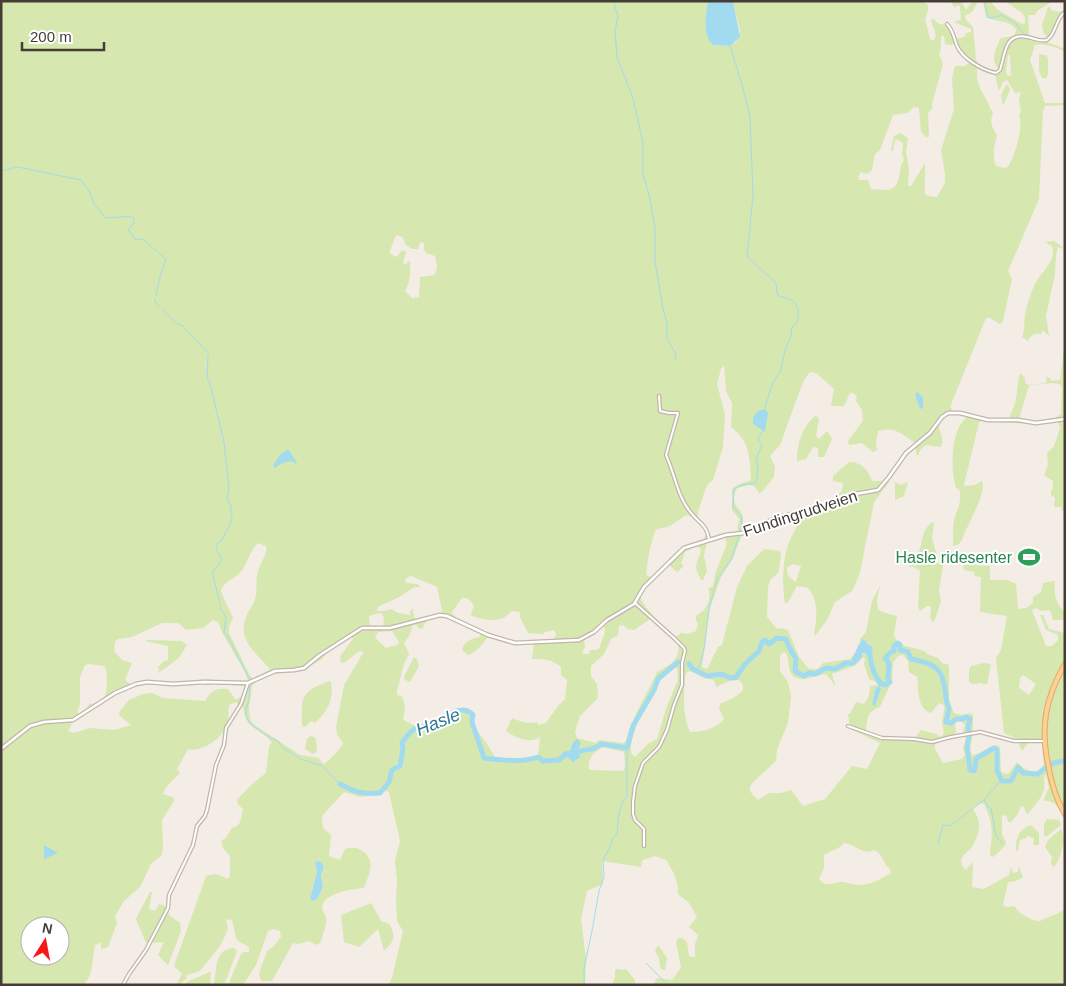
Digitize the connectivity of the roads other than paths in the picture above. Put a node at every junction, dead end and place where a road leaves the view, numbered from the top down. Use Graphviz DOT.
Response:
graph roads {
  1 [pos="1065,12"];
  2 [pos="947,24"];
  3 [pos="659,396"];
  4 [pos="1065,419"];
  5 [pos="709,539"];
  6 [pos="635,603"];
  7 [pos="1065,664"];
  8 [pos="248,683"];
  9 [pos="848,726"];
  10 [pos="1044,741"];
  11 [pos="1,749"];
  12 [pos="1065,814"];
  13 [pos="644,846"];
  14 [pos="123,985"];
  1 -- 2 [label="street"];
  3 -- 5 [label="street"];
  4 -- 5 [label="street, Fundingrudveien"];
  5 -- 6 [label="street, Fundingrudveien"];
  6 -- 8 [label="street, Fundingrudveien"];
  6 -- 13 [label="street"];
  7 -- 10 [label="main road"];
  8 -- 11 [label="street, Fundingrudveien"];
  8 -- 14 [label="street"];
  9 -- 10 [label="street"];
  10 -- 12 [label="main road"];
}
